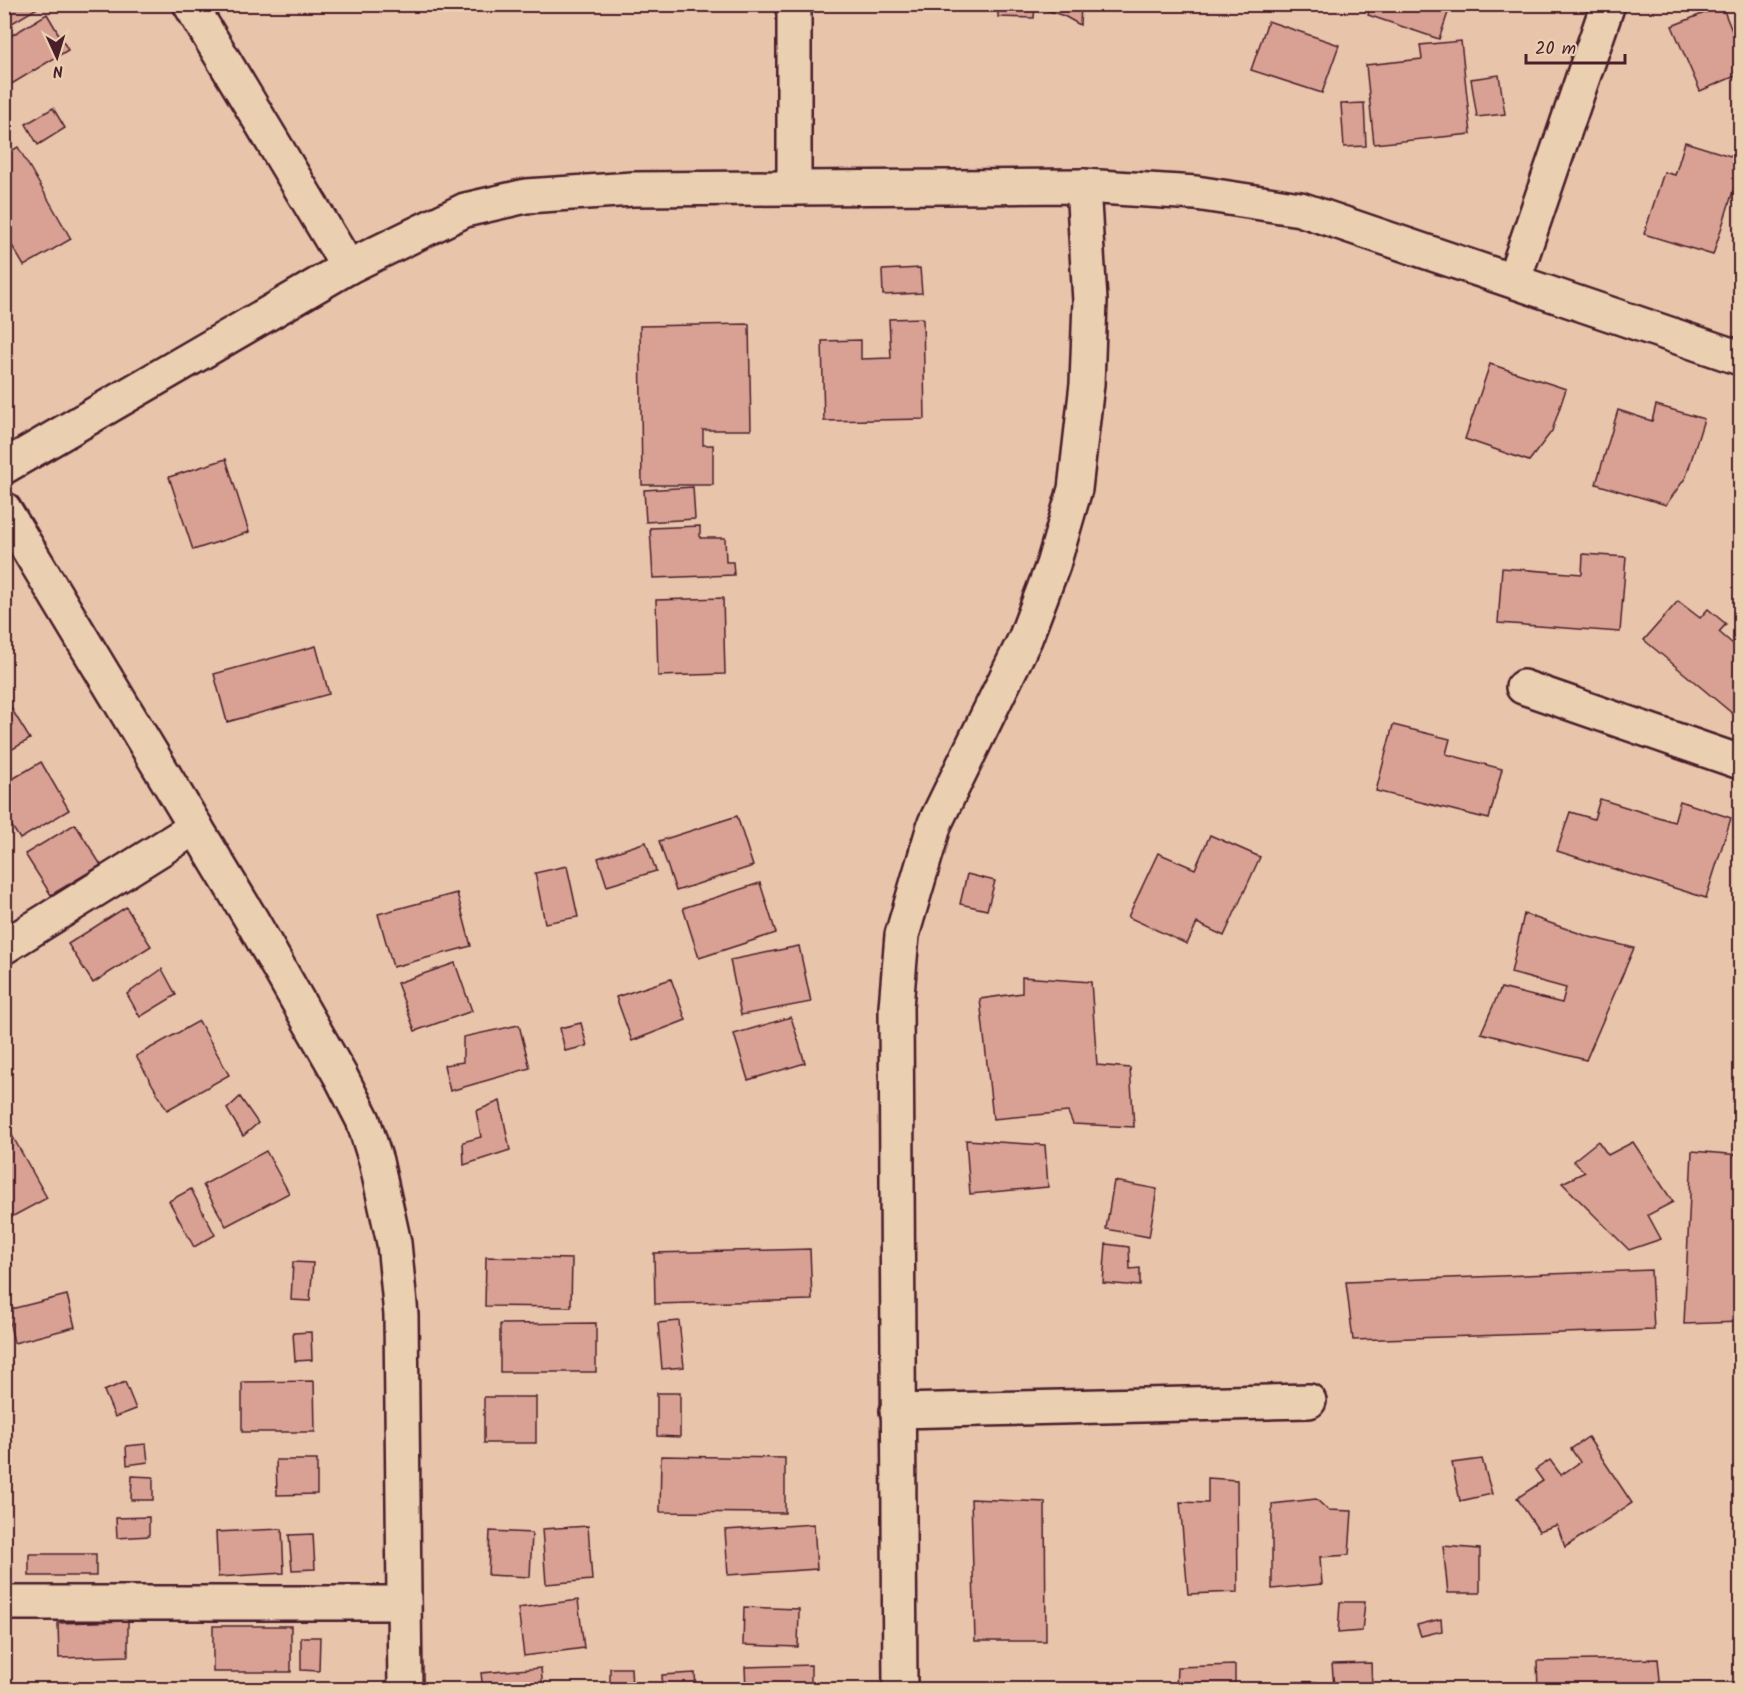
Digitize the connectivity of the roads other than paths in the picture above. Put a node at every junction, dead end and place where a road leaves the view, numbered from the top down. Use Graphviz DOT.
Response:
graph roads {
  1 [pos="190,4"];
  2 [pos="794,4"];
  3 [pos="1608,4"];
  4 [pos="1083,186"];
  5 [pos="794,188"];
  6 [pos="348,267"];
  7 [pos="1514,279"];
  8 [pos="1740,358"];
  9 [pos="4,467"];
  10 [pos="4,509"];
  11 [pos="1522,687"];
  12 [pos="1740,762"];
  13 [pos="196,827"];
  14 [pos="4,947"];
  15 [pos="1309,1401"];
  16 [pos="897,1411"];
  17 [pos="4,1603"];
  18 [pos="404,1603"];
  19 [pos="405,1689"];
  20 [pos="900,1689"];
  1 -- 6 [label="street"];
  2 -- 5 [label="street"];
  3 -- 7 [label="street"];
  4 -- 5 [label="street"];
  4 -- 7 [label="street"];
  4 -- 16 [label="street"];
  5 -- 6 [label="street"];
  6 -- 9 [label="street"];
  7 -- 8 [label="street"];
  10 -- 13 [label="street"];
  11 -- 12 [label="street"];
  13 -- 14 [label="street"];
  13 -- 18 [label="street"];
  15 -- 16 [label="street"];
  16 -- 20 [label="street"];
  17 -- 18 [label="street"];
  18 -- 19 [label="street"];
}
